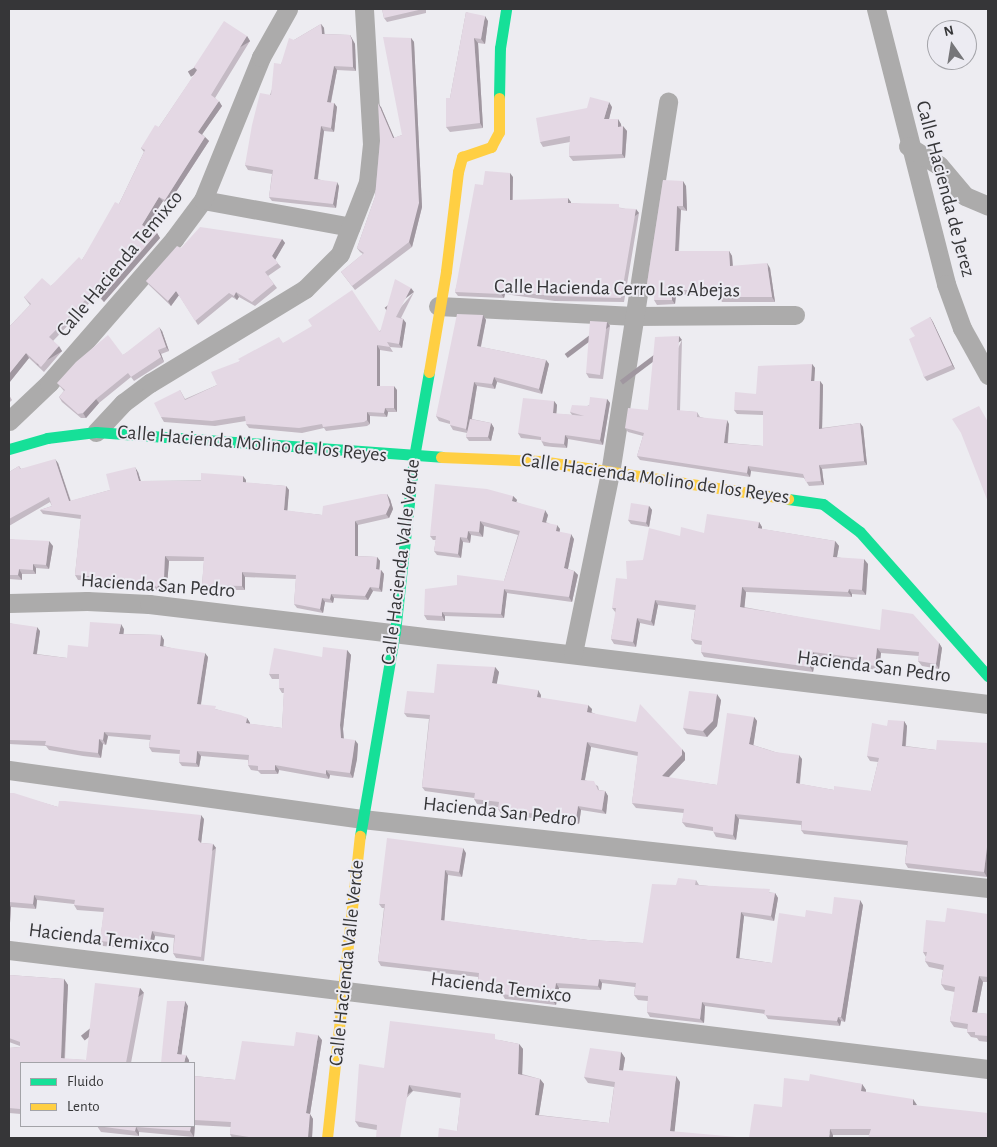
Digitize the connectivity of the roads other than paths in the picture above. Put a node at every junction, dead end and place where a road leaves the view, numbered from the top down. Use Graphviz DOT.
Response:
graph roads {
  1 [pos="288,9"];
  2 [pos="364,9"];
  3 [pos="506,9"];
  4 [pos="876,9"];
  5 [pos="668,101"];
  6 [pos="908,146"];
  7 [pos="203,200"];
  8 [pos="988,206"];
  9 [pos="351,227"];
  10 [pos="438,306"];
  11 [pos="795,315"];
  12 [pos="634,316"];
  13 [pos="988,375"];
  14 [pos="9,421"];
  15 [pos="96,432"];
  16 [pos="9,449"];
  17 [pos="414,457"];
  18 [pos="610,473"];
  19 [pos="9,603"];
  20 [pos="395,632"];
  21 [pos="573,653"];
  22 [pos="988,676"];
  23 [pos="988,704"];
  24 [pos="9,770"];
  25 [pos="362,819"];
  26 [pos="988,888"];
  27 [pos="9,950"];
  28 [pos="345,992"];
  29 [pos="988,1069"];
  30 [pos="327,1138"];
  1 -- 7 [label="street, Calle Hacienda Temixco"];
  2 -- 9 [label="street"];
  3 -- 10 [label="street, Calle Hacienda Valle Verde"];
  4 -- 6 [label="street, Calle Hacienda de Jerez"];
  5 -- 12 [label="street"];
  6 -- 8 [label="street"];
  6 -- 13 [label="street, Calle Hacienda de Jerez"];
  7 -- 9 [label="street"];
  7 -- 14 [label="street, Calle Hacienda Temixco"];
  9 -- 15 [label="street"];
  10 -- 12 [label="street, Calle Hacienda Cerro Las Abejas"];
  10 -- 17 [label="street, Calle Hacienda Valle Verde"];
  11 -- 12 [label="street, Calle Hacienda Cerro Las Abejas"];
  12 -- 18 [label="street"];
  15 -- 16 [label="street, Calle Hacienda Molino de los Reyes"];
  15 -- 17 [label="street, Calle Hacienda Molino de los Reyes"];
  17 -- 18 [label="street, Calle Hacienda Molino de los Reyes"];
  17 -- 20 [label="street, Calle Hacienda Valle Verde"];
  18 -- 21 [label="street"];
  18 -- 22 [label="street, Calle Hacienda Molino de los Reyes"];
  19 -- 20 [label="street, Hacienda San Pedro"];
  20 -- 21 [label="street, Hacienda San Pedro"];
  20 -- 25 [label="street, Calle Hacienda Valle Verde"];
  21 -- 23 [label="street, Hacienda San Pedro"];
  24 -- 25 [label="street, Hacienda San Pedro"];
  25 -- 26 [label="street, Hacienda San Pedro"];
  25 -- 28 [label="street, Calle Hacienda Valle Verde"];
  27 -- 28 [label="street, Hacienda Temixco"];
  28 -- 29 [label="street, Hacienda Temixco"];
  28 -- 30 [label="street, Calle Hacienda Valle Verde"];
}
